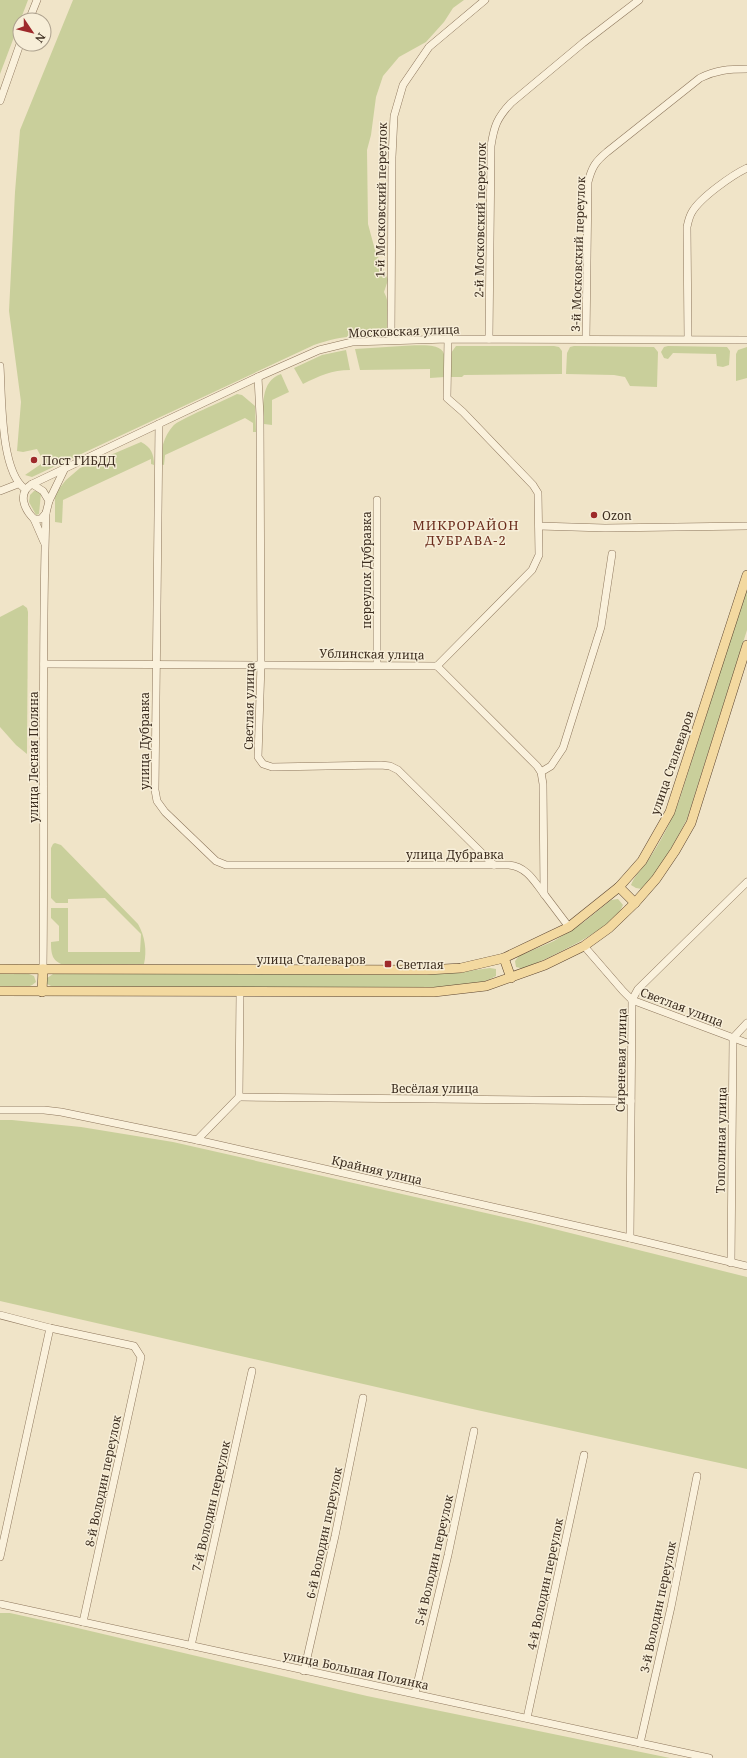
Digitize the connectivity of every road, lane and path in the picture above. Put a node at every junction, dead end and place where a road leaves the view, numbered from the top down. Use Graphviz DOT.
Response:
graph roads {
  1 [pos="37,0"];
  2 [pos="485,0"];
  3 [pos="639,0"];
  4 [pos="32,12"];
  5 [pos="17,52"];
  6 [pos="747,70"];
  7 [pos="0,101"];
  8 [pos="747,168"];
  9 [pos="448,339"];
  10 [pos="489,339"];
  11 [pos="586,339"];
  12 [pos="688,339"];
  13 [pos="390,340"];
  14 [pos="747,340"];
  15 [pos="0,366"];
  16 [pos="258,377"];
  17 [pos="159,424"];
  18 [pos="65,468"];
  19 [pos="18,484"];
  20 [pos="32,484"];
  21 [pos="25,489"];
  22 [pos="0,491"];
  23 [pos="377,500"];
  24 [pos="49,501"];
  25 [pos="46,513"];
  26 [pos="34,520"];
  27 [pos="539,526"];
  28 [pos="747,526"];
  29 [pos="45,544"];
  30 [pos="612,554"];
  31 [pos="747,575"];
  32 [pos="747,647"];
  33 [pos="44,664"];
  34 [pos="155,664"];
  35 [pos="261,664"];
  36 [pos="377,665"];
  37 [pos="437,666"];
  38 [pos="541,772"];
  39 [pos="494,865"];
  40 [pos="747,882"];
  41 [pos="619,887"];
  42 [pos="544,894"];
  43 [pos="635,903"];
  44 [pos="569,927"];
  45 [pos="584,946"];
  46 [pos="504,958"];
  47 [pos="0,969"];
  48 [pos="43,970"];
  49 [pos="510,978"];
  50 [pos="0,991"];
  51 [pos="42,992"];
  52 [pos="240,992"];
  53 [pos="632,1000"];
  54 [pos="747,1024"];
  55 [pos="733,1038"];
  56 [pos="747,1043"];
  57 [pos="239,1097"];
  58 [pos="631,1101"];
  59 [pos="0,1110"];
  60 [pos="197,1140"];
  61 [pos="630,1238"];
  62 [pos="731,1263"];
  63 [pos="747,1266"];
  64 [pos="0,1315"];
  65 [pos="50,1328"];
  66 [pos="252,1372"];
  67 [pos="363,1398"];
  68 [pos="474,1431"];
  69 [pos="584,1455"];
  70 [pos="697,1476"];
  71 [pos="0,1557"];
  72 [pos="0,1604"];
  73 [pos="83,1622"];
  74 [pos="191,1646"];
  75 [pos="304,1671"];
  76 [pos="415,1693"];
  77 [pos="527,1718"];
  78 [pos="640,1743"];
  79 [pos="709,1758"];
  1 -- 4 [label="street"];
  2 -- 13 [label="street, 1-й Московский переулок"];
  3 -- 10 [label="street, 2-й Московский переулок"];
  5 -- 7 [label="street"];
  6 -- 11 [label="street, 3-й Московский переулок"];
  8 -- 12 [label="street"];
  9 -- 10 [label="street, Московская улица"];
  9 -- 13 [label="street, Московская улица"];
  9 -- 27 [label="street"];
  10 -- 11 [label="street, Московская улица"];
  11 -- 12 [label="street, Московская улица"];
  12 -- 14 [label="street, Московская улица"];
  13 -- 16 [label="street, Московская улица"];
  15 -- 19 [label="street"];
  16 -- 17 [label="street, Московская улица"];
  16 -- 35 [label="street, Светлая улица"];
  17 -- 18 [label="street, Московская улица"];
  17 -- 34 [label="street, улица Дубравка"];
  18 -- 20 [label="street, Московская улица"];
  18 -- 24 [label="street"];
  19 -- 21 [label="street"];
  19 -- 22 [label="street"];
  20 -- 21 [label="street"];
  20 -- 24 [label="street"];
  21 -- 26 [label="street"];
  23 -- 36 [label="street, переулок Дубравка"];
  24 -- 25 [label="street"];
  25 -- 26 [label="street"];
  25 -- 29 [label="street, улица Лесная Поляна"];
  26 -- 29 [label="street, улица Лесная Поляна"];
  27 -- 28 [label="street"];
  27 -- 37 [label="street"];
  29 -- 33 [label="street, улица Лесная Поляна"];
  30 -- 38 [label="street"];
  31 -- 41 [label="main road, улица Сталеваров"];
  32 -- 43 [label="main road"];
  33 -- 34 [label="street, Ублинская улица"];
  33 -- 48 [label="street, улица Лесная Поляна"];
  34 -- 35 [label="street, Ублинская улица"];
  34 -- 39 [label="street, улица Дубравка"];
  35 -- 36 [label="street, Ублинская улица"];
  35 -- 39 [label="street, Светлая улица"];
  36 -- 37 [label="street, Ублинская улица"];
  37 -- 38 [label="street, Ублинская улица"];
  38 -- 42 [label="street"];
  39 -- 42 [label="street, улица Дубравка"];
  40 -- 53 [label="street, Сиреневая улица"];
  41 -- 43 [label="main road"];
  41 -- 44 [label="main road, улица Сталеваров"];
  42 -- 44 [label="street"];
  43 -- 45 [label="main road"];
  44 -- 46 [label="main road, улица Сталеваров"];
  45 -- 49 [label="main road"];
  45 -- 53 [label="street, Светлая улица"];
  46 -- 48 [label="main road, улица Сталеваров"];
  46 -- 49 [label="main road"];
  47 -- 48 [label="main road, улица Сталеваров"];
  48 -- 51 [label="main road"];
  49 -- 52 [label="main road"];
  50 -- 51 [label="main road"];
  51 -- 52 [label="main road"];
  52 -- 57 [label="street"];
  53 -- 55 [label="street, Светлая улица"];
  53 -- 58 [label="street, Сиреневая улица"];
  54 -- 55 [label="street"];
  55 -- 56 [label="street, Светлая улица"];
  55 -- 62 [label="street, Тополиная улица"];
  57 -- 58 [label="street, Весёлая улица"];
  57 -- 60 [label="street"];
  58 -- 61 [label="street, Сиреневая улица"];
  59 -- 60 [label="street, Крайняя улица"];
  60 -- 61 [label="street, Крайняя улица"];
  61 -- 62 [label="street, Крайняя улица"];
  62 -- 63 [label="street, Крайняя улица"];
  64 -- 65 [label="street"];
  65 -- 71 [label="street"];
  65 -- 73 [label="street, 8-й Володин переулок"];
  66 -- 74 [label="street, 7-й Володин переулок"];
  67 -- 75 [label="street, 6-й Володин переулок"];
  68 -- 76 [label="street, 5-й Володин переулок"];
  69 -- 77 [label="street, 4-й Володин переулок"];
  70 -- 78 [label="street, 3-й Володин переулок"];
  72 -- 73 [label="street, улица Большая Полянка"];
  73 -- 74 [label="street, улица Большая Полянка"];
  74 -- 75 [label="street, улица Большая Полянка"];
  75 -- 76 [label="street, улица Большая Полянка"];
  76 -- 77 [label="street, улица Большая Полянка"];
  77 -- 78 [label="street, улица Большая Полянка"];
  78 -- 79 [label="street, улица Большая Полянка"];
}
